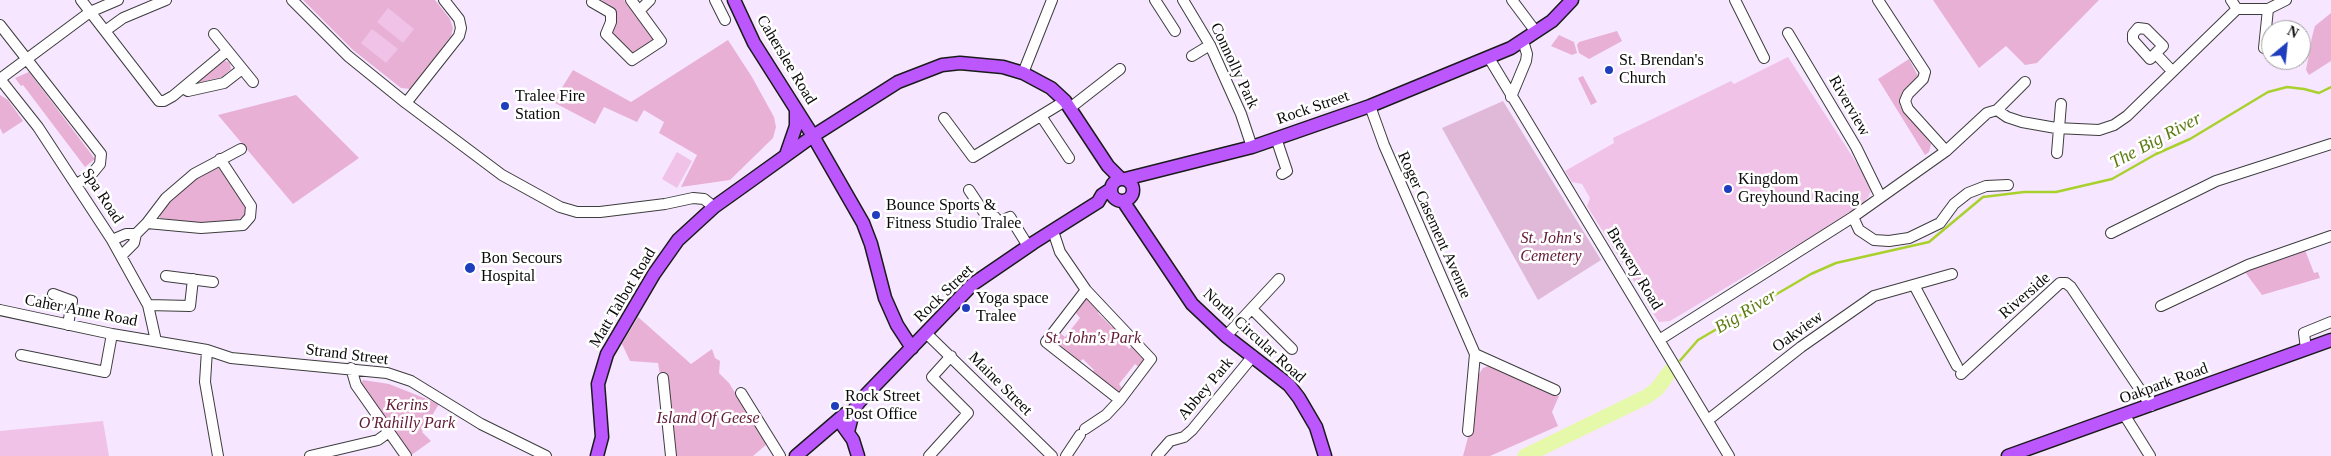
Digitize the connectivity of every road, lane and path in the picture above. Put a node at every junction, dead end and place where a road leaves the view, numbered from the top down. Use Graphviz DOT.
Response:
graph roads {
  1 [pos="81,0"];
  2 [pos="118,0"];
  3 [pos="166,0"];
  4 [pos="292,0"];
  5 [pos="444,0"];
  6 [pos="630,0"];
  7 [pos="650,0"];
  8 [pos="715,0"];
  9 [pos="734,0"];
  10 [pos="1052,0"];
  11 [pos="1155,0"];
  12 [pos="1183,0"];
  13 [pos="1512,0"];
  14 [pos="1572,0"];
  15 [pos="1735,0"];
  16 [pos="1878,0"];
  17 [pos="2231,0"];
  18 [pos="591,1"];
  19 [pos="2283,2"];
  20 [pos="2237,9"];
  21 [pos="2268,9"];
  22 [pos="639,11"];
  23 [pos="90,12"];
  24 [pos="725,20"];
  25 [pos="2267,20"];
  26 [pos="0,25"];
  27 [pos="105,31"];
  28 [pos="1175,31"];
  29 [pos="1536,32"];
  30 [pos="1788,33"];
  31 [pos="214,34"];
  32 [pos="1524,41"];
  33 [pos="1210,45"];
  34 [pos="227,51"];
  35 [pos="2156,54"];
  36 [pos="1192,56"];
  37 [pos="1488,58"];
  38 [pos="1764,58"];
  39 [pos="27,60"];
  40 [pos="242,69"];
  41 [pos="1120,69"];
  42 [pos="2172,72"];
  43 [pos="1022,73"];
  44 [pos="0,79"];
  45 [pos="253,82"];
  46 [pos="2025,82"];
  47 [pos="183,88"];
  48 [pos="1511,97"];
  49 [pos="406,103"];
  50 [pos="1068,104"];
  51 [pos="2061,104"];
  52 [pos="1370,106"];
  53 [pos="796,109"];
  54 [pos="1997,110"];
  55 [pos="1041,116"];
  56 [pos="944,118"];
  57 [pos="2059,128"];
  58 [pos="813,136"];
  59 [pos="1276,138"];
  60 [pos="2331,144"];
  61 [pos="1252,147"];
  62 [pos="241,149"];
  63 [pos="1946,151"];
  64 [pos="2057,153"];
  65 [pos="786,156"];
  66 [pos="1069,158"];
  67 [pos="220,159"];
  68 [pos="1282,174"];
  69 [pos="77,184"];
  70 [pos="2008,186"];
  71 [pos="1122,189"];
  72 [pos="969,190"];
  73 [pos="1880,196"];
  74 [pos="714,207"];
  75 [pos="1853,217"];
  76 [pos="147,224"];
  77 [pos="1052,231"];
  78 [pos="2111,233"];
  79 [pos="136,234"];
  80 [pos="2331,236"];
  81 [pos="112,240"];
  82 [pos="1028,246"];
  83 [pos="121,256"];
  84 [pos="1952,274"];
  85 [pos="166,276"];
  86 [pos="193,279"];
  87 [pos="1279,279"];
  88 [pos="213,282"];
  89 [pos="1914,285"];
  90 [pos="1086,290"];
  91 [pos="53,294"];
  92 [pos="148,305"];
  93 [pos="2161,306"];
  94 [pos="1252,309"];
  95 [pos="0,310"];
  96 [pos="2331,322"];
  97 [pos="68,325"];
  98 [pos="926,333"];
  99 [pos="112,334"];
  100 [pos="1226,336"];
  101 [pos="1659,340"];
  102 [pos="2331,340"];
  103 [pos="156,341"];
  104 [pos="912,348"];
  105 [pos="1292,349"];
  106 [pos="2306,349"];
  107 [pos="207,350"];
  108 [pos="1475,354"];
  109 [pos="21,355"];
  110 [pos="951,356"];
  111 [pos="1252,356"];
  112 [pos="351,368"];
  113 [pos="663,378"];
  114 [pos="1555,390"];
  115 [pos="742,396"];
  116 [pos="1120,400"];
  117 [pos="2151,406"];
  118 [pos="853,412"];
  119 [pos="2125,416"];
  120 [pos="1708,420"];
  121 [pos="837,422"];
  122 [pos="1468,430"];
  123 [pos="389,432"];
  124 [pos="848,432"];
  125 [pos="600,453"];
  126 [pos="778,453"];
  127 [pos="218,456"];
  128 [pos="310,456"];
  129 [pos="406,456"];
  130 [pos="546,456"];
  131 [pos="671,456"];
  132 [pos="796,456"];
  133 [pos="858,456"];
  134 [pos="929,456"];
  135 [pos="1052,456"];
  136 [pos="1066,456"];
  137 [pos="1157,456"];
  138 [pos="1325,456"];
  139 [pos="1729,456"];
  140 [pos="2008,456"];
  141 [pos="2150,456"];
  1 -- 23 [label="street"];
  2 -- 23 [label="street"];
  3 -- 27 [label="street"];
  4 -- 49 [label="street"];
  5 -- 49 [label="street"];
  6 -- 22 [label="street"];
  7 -- 22 [label="street"];
  8 -- 24 [label="street"];
  9 -- 53 [label="main road, Caherslee Road"];
  10 -- 43 [label="street"];
  11 -- 28 [label="street"];
  12 -- 33 [label="street, Connolly Park"];
  13 -- 29 [label="street"];
  14 -- 29 [label="main road, Rock Street"];
  15 -- 38 [label="street"];
  16 -- 63 [label="street"];
  17 -- 20 [label="street"];
  18 -- 22 [label="street"];
  19 -- 21 [label="street"];
  20 -- 21 [label="street"];
  20 -- 42 [label="street"];
  21 -- 25 [label="street"];
  23 -- 27 [label="street"];
  23 -- 39 [label="street"];
  26 -- 39 [label="street"];
  27 -- 47 [label="street"];
  29 -- 32 [label="main road, Rock Street"];
  30 -- 73 [label="street, Riverview"];
  31 -- 34 [label="street"];
  32 -- 37 [label="main road, Rock Street"];
  32 -- 48 [label="street"];
  33 -- 36 [label="street"];
  33 -- 61 [label="street, Connolly Park"];
  34 -- 40 [label="street"];
  34 -- 47 [label="street"];
  35 -- 42 [label="street"];
  37 -- 48 [label="street, Brewery Road"];
  37 -- 52 [label="main road, Rock Street"];
  39 -- 44 [label="street"];
  39 -- 69 [label="street"];
  40 -- 45 [label="street"];
  40 -- 47 [label="street"];
  41 -- 50 [label="street"];
  42 -- 57 [label="street"];
  43 -- 50 [label="main road, North Circular Road"];
  43 -- 58 [label="main road, Matt Talbot Road"];
  44 -- 69 [label="street, Spa Road"];
  46 -- 54 [label="street"];
  48 -- 101 [label="street, Brewery Road"];
  49 -- 74 [label="street"];
  50 -- 55 [label="street"];
  50 -- 71 [label="main road, North Circular Road"];
  51 -- 57 [label="street"];
  52 -- 59 [label="main road, Rock Street"];
  52 -- 108 [label="street, Roger Casement Avenue"];
  53 -- 58 [label="main road, Caherslee Road"];
  53 -- 65 [label="main road"];
  54 -- 57 [label="street"];
  54 -- 63 [label="street"];
  55 -- 56 [label="street"];
  55 -- 66 [label="street"];
  57 -- 64 [label="street"];
  58 -- 65 [label="main road, Matt Talbot Road"];
  58 -- 104 [label="main road, Caherslee Road"];
  59 -- 61 [label="main road, Rock Street"];
  59 -- 68 [label="street"];
  60 -- 78 [label="street"];
  61 -- 71 [label="main road, Rock Street"];
  62 -- 67 [label="street"];
  63 -- 73 [label="street"];
  65 -- 74 [label="main road, Matt Talbot Road"];
  67 -- 76 [label="street"];
  67 -- 76 [label="street"];
  69 -- 81 [label="street, Spa Road"];
  70 -- 75 [label="street"];
  71 -- 77 [label="main road, Rock Street"];
  71 -- 100 [label="main road, North Circular Road"];
  72 -- 82 [label="street"];
  73 -- 75 [label="street"];
  74 -- 125 [label="main road, Matt Talbot Road"];
  75 -- 101 [label="street"];
  76 -- 79 [label="street"];
  77 -- 82 [label="main road, Rock Street"];
  77 -- 90 [label="street"];
  79 -- 81 [label="street"];
  79 -- 83 [label="street"];
  80 -- 93 [label="street"];
  81 -- 83 [label="street, Spa Road"];
  82 -- 98 [label="main road, Rock Street"];
  83 -- 92 [label="street, Spa Road"];
  84 -- 89 [label="street, Oakview"];
  85 -- 86 [label="street"];
  86 -- 88 [label="street"];
  86 -- 92 [label="street"];
  87 -- 94 [label="street"];
  89 -- 117 [label="street, Riverside"];
  89 -- 120 [label="street, Oakview"];
  90 -- 116 [label="street"];
  90 -- 116 [label="street"];
  91 -- 97 [label="street"];
  92 -- 103 [label="street, Spa Road"];
  94 -- 100 [label="street"];
  94 -- 105 [label="street"];
  95 -- 97 [label="street, Caher Anne Road"];
  96 -- 106 [label="street"];
  97 -- 99 [label="street, Caher Anne Road"];
  98 -- 104 [label="main road, Rock Street"];
  98 -- 110 [label="street, Maine Street"];
  99 -- 103 [label="street, Caher Anne Road"];
  99 -- 109 [label="street"];
  100 -- 111 [label="main road, North Circular Road"];
  101 -- 120 [label="street, Brewery Road"];
  102 -- 106 [label="main road, Oakpark Road"];
  103 -- 107 [label="street, Strand Street"];
  104 -- 118 [label="main road, Rock Street"];
  106 -- 117 [label="main road, Oakpark Road"];
  107 -- 112 [label="street, Strand Street"];
  107 -- 127 [label="street"];
  108 -- 114 [label="street"];
  108 -- 122 [label="street, Roger Casement Avenue"];
  110 -- 134 [label="street"];
  110 -- 135 [label="street, Maine Street"];
  111 -- 137 [label="street, Abbey Park"];
  111 -- 138 [label="main road, North Circular Road"];
  112 -- 123 [label="street"];
  112 -- 130 [label="street, Strand Street"];
  113 -- 131 [label="street"];
  115 -- 126 [label="street"];
  116 -- 136 [label="street"];
  117 -- 119 [label="main road, Oakpark Road"];
  118 -- 121 [label="main road, Rock Street"];
  118 -- 124 [label="main road, Rock Street"];
  119 -- 140 [label="main road, Oakpark Road"];
  119 -- 141 [label="street"];
  120 -- 139 [label="street, Brewery Road"];
  121 -- 124 [label="main road"];
  121 -- 132 [label="main road, Rock Street"];
  123 -- 128 [label="street"];
  123 -- 129 [label="street"];
  124 -- 133 [label="main road"];
}
